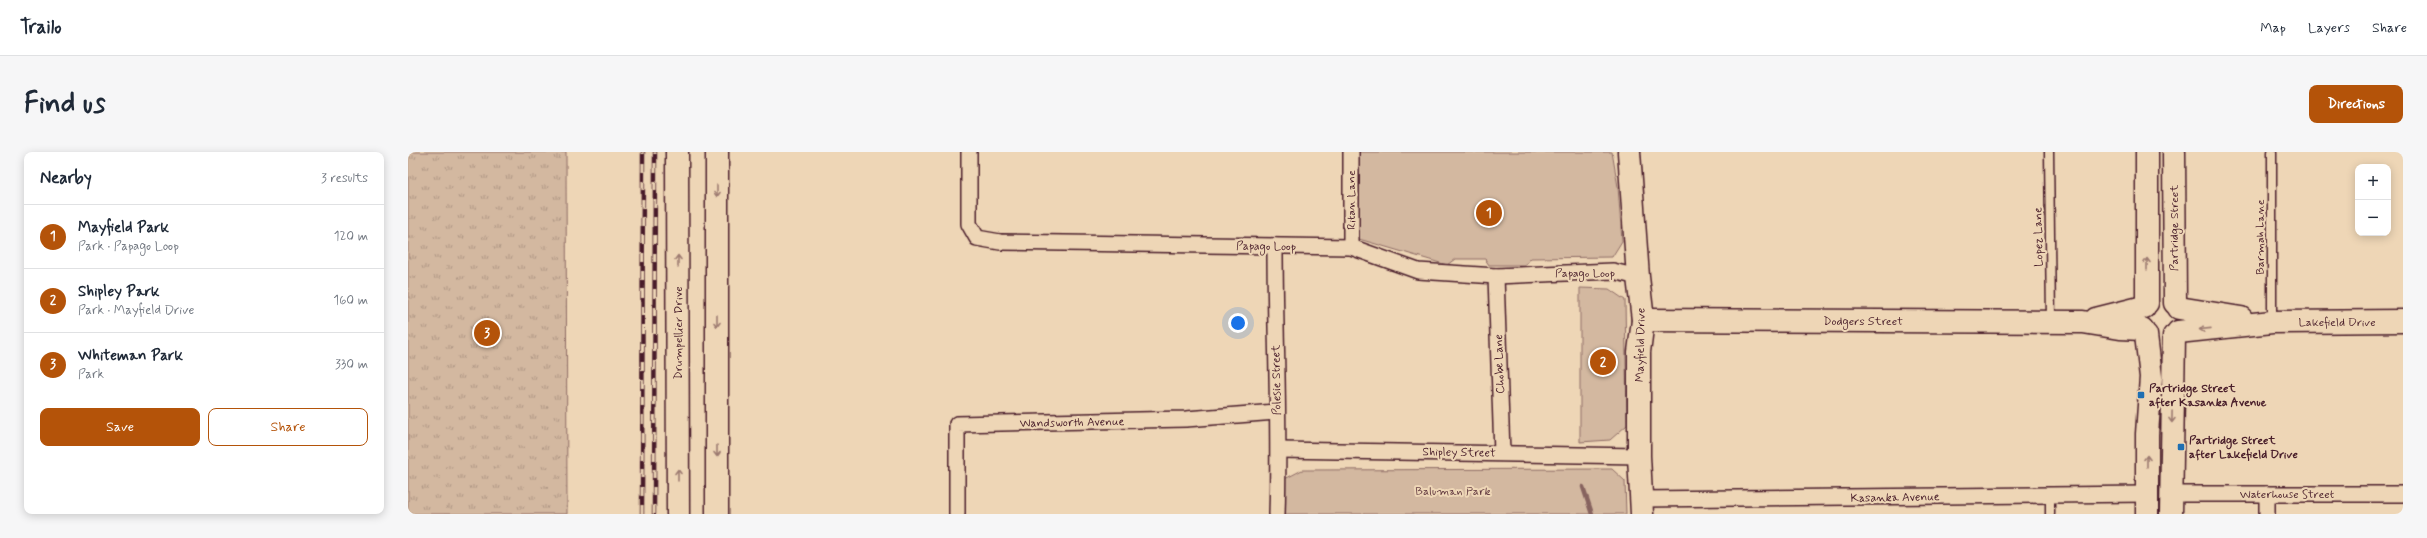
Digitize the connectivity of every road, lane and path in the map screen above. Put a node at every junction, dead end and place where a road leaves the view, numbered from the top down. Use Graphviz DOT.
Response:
graph roads {
  1 [pos="677,152"];
  2 [pos="717,152"];
  3 [pos="969,152"];
  4 [pos="1351,152"];
  5 [pos="1630,152"];
  6 [pos="1641,152"];
  7 [pos="2049,152"];
  8 [pos="2147,152"];
  9 [pos="2174,152"];
  10 [pos="2272,152"];
  11 [pos="1274,246"];
  12 [pos="1351,247"];
  13 [pos="1496,276"];
  14 [pos="1638,277"];
  15 [pos="2146,305"];
  16 [pos="2177,306"];
  17 [pos="1643,320"];
  18 [pos="2403,321"];
  19 [pos="2052,322"];
  20 [pos="2083,322"];
  21 [pos="2272,322"];
  22 [pos="2144,332"];
  23 [pos="2176,334"];
  24 [pos="1276,412"];
  25 [pos="1279,450"];
  26 [pos="1502,453"];
  27 [pos="1639,456"];
  28 [pos="2267,494"];
  29 [pos="2403,494"];
  30 [pos="2050,495"];
  31 [pos="2147,504"];
  32 [pos="2171,504"];
  33 [pos="1642,507"];
  34 [pos="678,514"];
  35 [pos="717,514"];
  36 [pos="957,514"];
  37 [pos="1277,514"];
  38 [pos="2050,514"];
  39 [pos="2267,514"];
  34 -- 1 [label="main road, Drumpellier Drive, one-way"];
  2 -- 35 [label="main road, one-way"];
  3 -- 11 [label="street, Papago Loop"];
  4 -- 12 [label="street, Ritan Lane"];
  5 -- 6 [label="street"];
  5 -- 14 [label="main road, Mayfield Drive"];
  7 -- 19 [label="lane, Lopez Lane"];
  15 -- 8 [label="main road, one-way"];
  9 -- 16 [label="main road, Partridge Street"];
  10 -- 21 [label="lane, Barmah Lane"];
  11 -- 12 [label="street, Papago Loop"];
  11 -- 24 [label="street, Polesie Street"];
  12 -- 13 [label="street, Papago Loop"];
  13 -- 14 [label="street, Papago Loop"];
  13 -- 26 [label="street, Chobe Lane"];
  14 -- 17 [label="main road, Mayfield Drive"];
  15 -- 16 [label="main road"];
  15 -- 20 [label="main road, Dodgers Street"];
  15 -- 22 [label="main road"];
  16 -- 21 [label="main road, Lakefield Drive"];
  16 -- 23 [label="main road"];
  17 -- 19 [label="main road, Dodgers Street"];
  17 -- 27 [label="main road, Mayfield Drive"];
  18 -- 21 [label="main road, Lakefield Drive"];
  19 -- 20 [label="main road, Dodgers Street"];
  20 -- 22 [label="main road, Dodgers Street"];
  21 -- 23 [label="main road, Lakefield Drive, one-way"];
  22 -- 23 [label="main road"];
  31 -- 22 [label="main road, one-way"];
  23 -- 32 [label="main road, one-way"];
  24 -- 25 [label="street, Polesie Street"];
  24 -- 36 [label="street, Wandsworth Avenue"];
  25 -- 26 [label="street, Shipley Street"];
  25 -- 37 [label="street, Polesie Street"];
  26 -- 27 [label="street, Shipley Street"];
  27 -- 33 [label="main road, Mayfield Drive"];
  28 -- 29 [label="street, Waterhouse Street"];
  28 -- 32 [label="street, Waterhouse Street"];
  28 -- 39 [label="street"];
  30 -- 31 [label="street, Kasanka Avenue"];
  30 -- 33 [label="street, Kasanka Avenue"];
  30 -- 38 [label="lane"];
}
